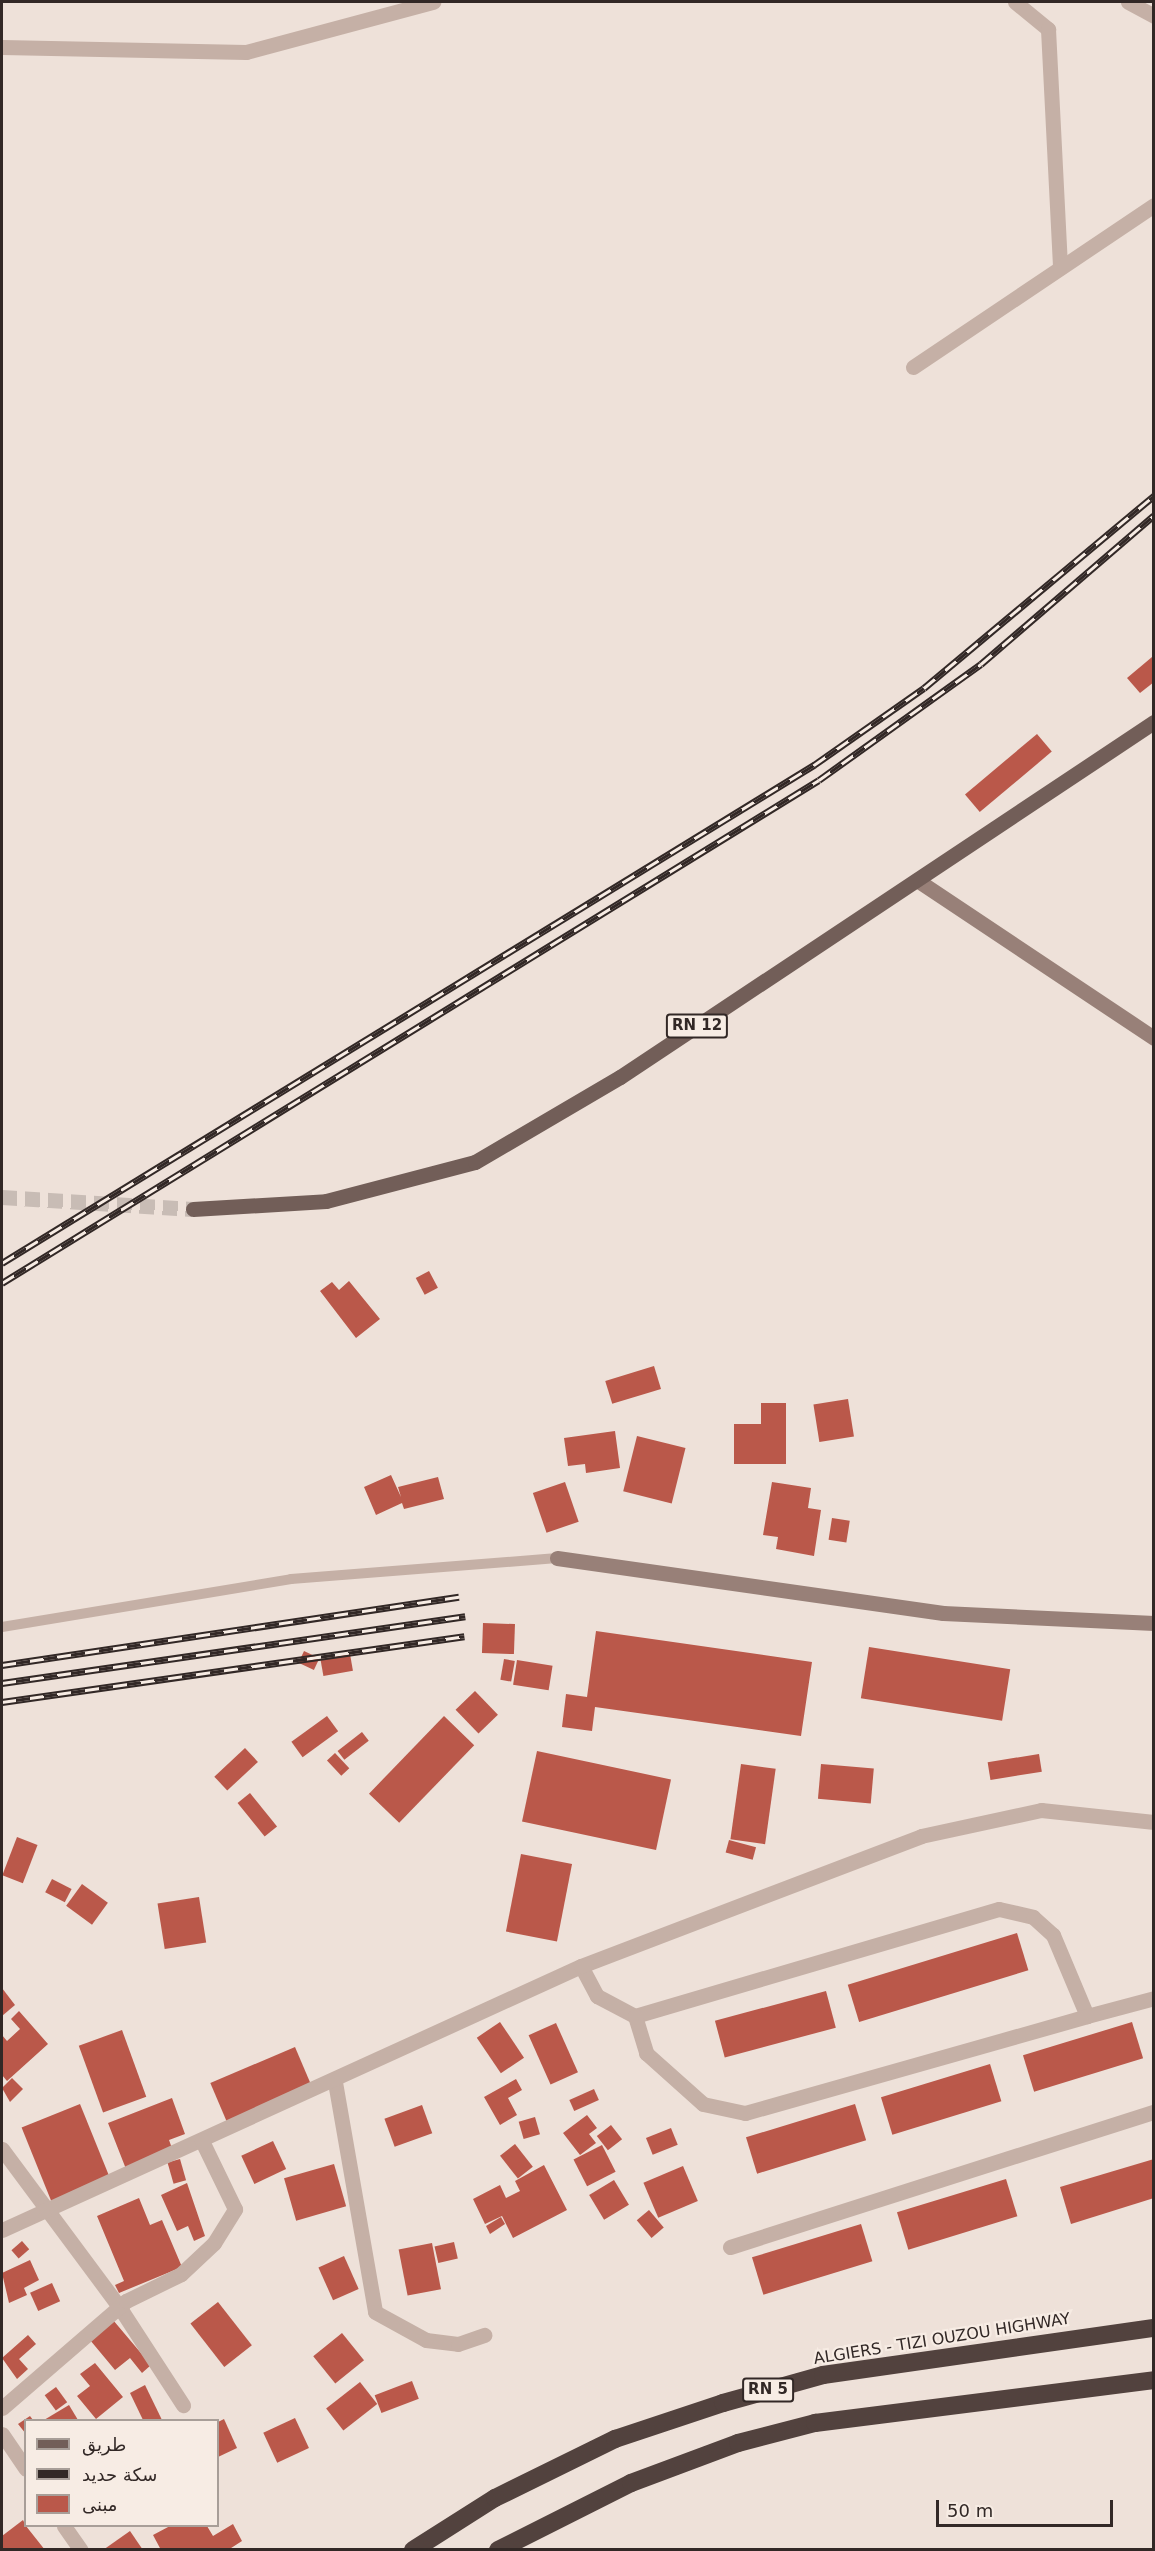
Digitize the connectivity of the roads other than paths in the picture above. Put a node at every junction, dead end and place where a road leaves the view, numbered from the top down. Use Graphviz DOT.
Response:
graph roads {
  1 [pos="433,2"];
  2 [pos="1015,2"];
  3 [pos="1128,2"];
  4 [pos="1154,16"];
  5 [pos="2,46"];
  6 [pos="1154,205"];
  7 [pos="1060,268"];
  8 [pos="913,367"];
  9 [pos="1154,722"];
  10 [pos="917,880"];
  11 [pos="1154,1038"];
  12 [pos="193,1209"];
  13 [pos="557,1558"];
  14 [pos="1154,1623"];
  15 [pos="2,1627"];
  16 [pos="1154,1822"];
  17 [pos="581,1966"];
  18 [pos="1154,1998"];
  19 [pos="635,2016"];
  20 [pos="1087,2016"];
  21 [pos="335,2082"];
  22 [pos="1154,2112"];
  23 [pos="202,2141"];
  24 [pos="2,2149"];
  25 [pos="49,2209"];
  26 [pos="2,2230"];
  27 [pos="730,2247"];
  28 [pos="120,2308"];
  29 [pos="1154,2328"];
  30 [pos="484,2335"];
  31 [pos="1154,2380"];
  32 [pos="183,2405"];
  33 [pos="2,2408"];
  34 [pos="2,2433"];
  35 [pos="24,2466"];
  36 [pos="65,2527"];
  37 [pos="81,2550"];
  38 [pos="413,2550"];
  39 [pos="498,2550"];
  1 -- 5 [label="street"];
  2 -- 7 [label="street"];
  3 -- 4 [label="street"];
  6 -- 7 [label="street"];
  7 -- 8 [label="street"];
  9 -- 10 [label="main road, RN 12"];
  10 -- 11 [label="street"];
  10 -- 12 [label="main road, RN 12"];
  13 -- 14 [label="street"];
  13 -- 15 [label="lane"];
  16 -- 17 [label="street"];
  17 -- 19 [label="street"];
  17 -- 21 [label="street"];
  18 -- 20 [label="street"];
  19 -- 20 [label="street"];
  19 -- 20 [label="street"];
  21 -- 23 [label="street"];
  21 -- 30 [label="street"];
  22 -- 27 [label="street"];
  23 -- 25 [label="street"];
  23 -- 28 [label="street"];
  24 -- 25 [label="street"];
  25 -- 26 [label="street"];
  25 -- 28 [label="street"];
  28 -- 32 [label="street"];
  28 -- 33 [label="street"];
  29 -- 38 [label="highway, ALGIERS - TIZI OUZOU HIGHWAY / RN 5"];
  31 -- 39 [label="highway"];
  34 -- 35 [label="street"];
  36 -- 37 [label="street"];
}
